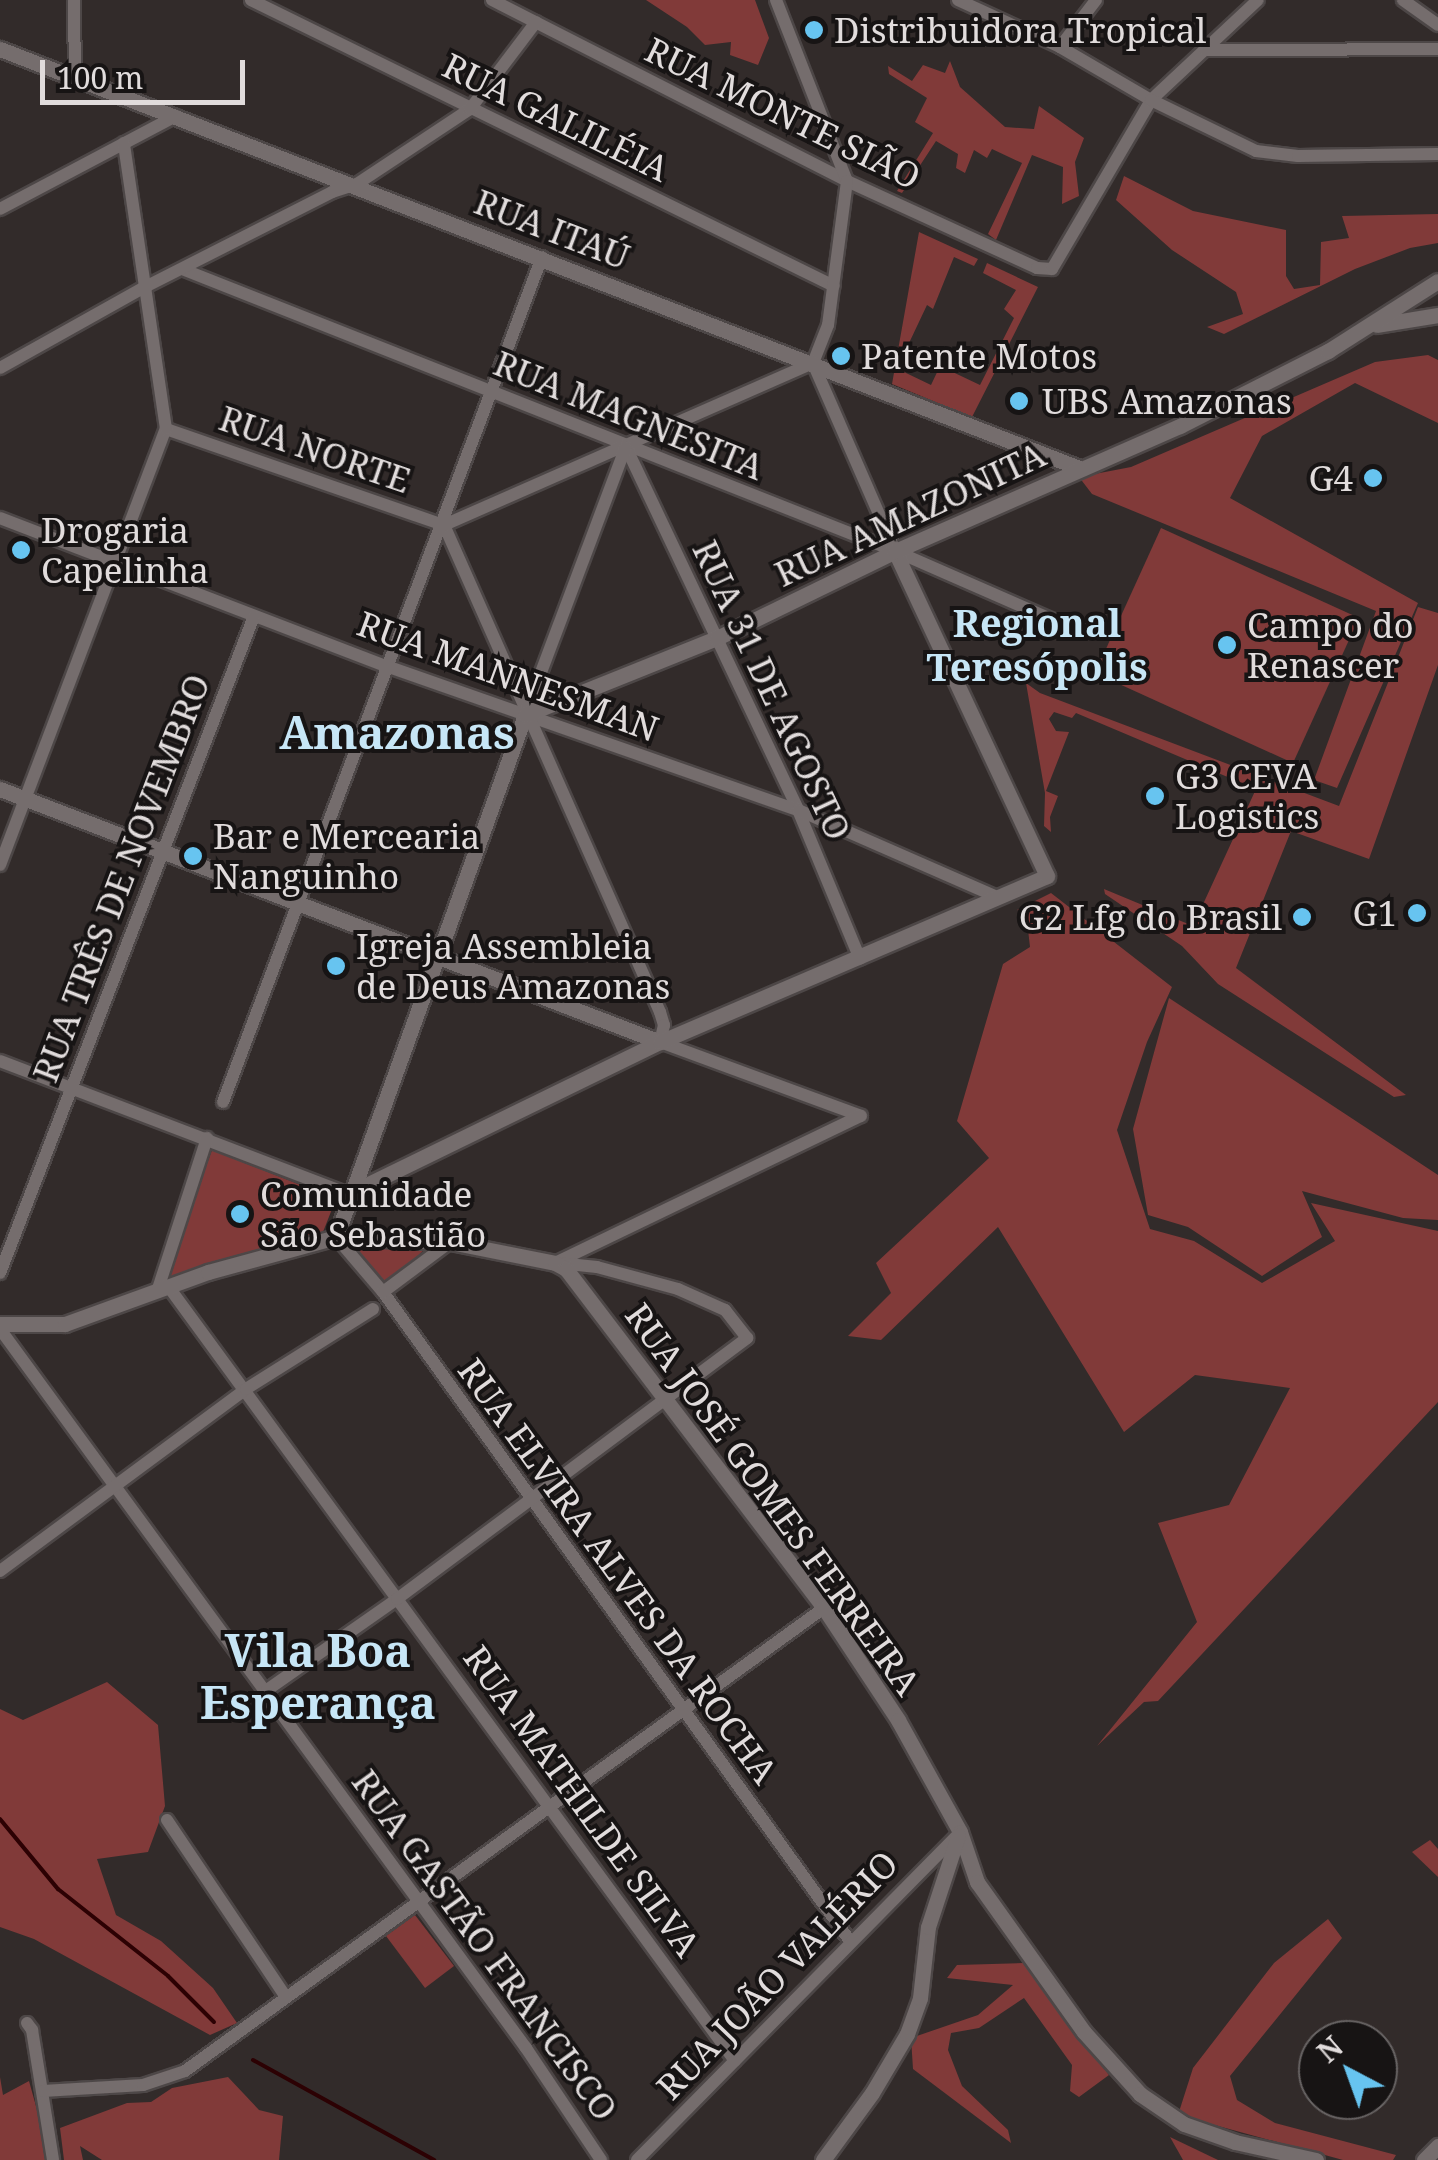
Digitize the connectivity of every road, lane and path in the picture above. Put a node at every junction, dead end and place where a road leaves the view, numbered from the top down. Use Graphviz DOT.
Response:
graph roads {
  1 [pos="74,0"];
  2 [pos="252,0"];
  3 [pos="492,0"];
  4 [pos="776,0"];
  5 [pos="958,0"];
  6 [pos="1096,0"];
  7 [pos="1258,0"];
  8 [pos="1403,0"];
  9 [pos="536,22"];
  10 [pos="1438,26"];
  11 [pos="1060,48"];
  12 [pos="1438,49"];
  13 [pos="0,50"];
  14 [pos="1205,50"];
  15 [pos="75,79"];
  16 [pos="1151,100"];
  17 [pos="470,109"];
  18 [pos="176,116"];
  19 [pos="124,143"];
  20 [pos="1438,154"];
  21 [pos="847,181"];
  22 [pos="357,184"];
  23 [pos="0,209"];
  24 [pos="542,257"];
  25 [pos="182,269"];
  26 [pos="1438,281"];
  27 [pos="147,286"];
  28 [pos="834,286"];
  29 [pos="1438,314"];
  30 [pos="1368,326"];
  31 [pos="813,363"];
  32 [pos="0,368"];
  33 [pos="490,392"];
  34 [pos="166,429"];
  35 [pos="626,448"];
  36 [pos="1079,468"];
  37 [pos="0,518"];
  38 [pos="444,525"];
  39 [pos="895,551"];
  40 [pos="118,562"];
  41 [pos="254,616"];
  42 [pos="1053,620"];
  43 [pos="717,638"];
  44 [pos="389,668"];
  45 [pos="525,715"];
  46 [pos="0,789"];
  47 [pos="26,799"];
  48 [pos="798,810"];
  49 [pos="165,850"];
  50 [pos="0,864"];
  51 [pos="994,896"];
  52 [pos="299,902"];
  53 [pos="436,955"];
  54 [pos="860,959"];
  55 [pos="660,1042"];
  56 [pos="0,1061"];
  57 [pos="71,1089"];
  58 [pos="223,1102"];
  59 [pos="207,1138"];
  60 [pos="348,1194"];
  61 [pos="336,1237"];
  62 [pos="450,1242"];
  63 [pos="555,1263"];
  64 [pos="0,1273"];
  65 [pos="163,1289"];
  66 [pos="383,1292"];
  67 [pos="373,1309"];
  68 [pos="0,1326"];
  69 [pos="246,1389"];
  70 [pos="664,1401"];
  71 [pos="114,1485"];
  72 [pos="528,1500"];
  73 [pos="0,1571"];
  74 [pos="397,1599"];
  75 [pos="824,1608"];
  76 [pos="267,1690"];
  77 [pos="681,1708"];
  78 [pos="548,1805"];
  79 [pos="167,1820"];
  80 [pos="960,1832"];
  81 [pos="418,1902"];
  82 [pos="850,1942"];
  83 [pos="286,1997"];
  84 [pos="27,2022"];
  85 [pos="735,2061"];
  86 [pos="43,2091"];
  87 [pos="1438,2146"];
  88 [pos="53,2160"];
  89 [pos="602,2160"];
  90 [pos="637,2160"];
  91 [pos="823,2160"];
  92 [pos="1316,2160"];
  93 [pos="1424,2160"];
  1 -- 15 [label="street"];
  2 -- 17 [label="street, RUA GALILÉIA"];
  3 -- 9 [label="street, RUA MONTE SIÃO"];
  4 -- 21 [label="street"];
  5 -- 11 [label="street"];
  6 -- 11 [label="street"];
  7 -- 14 [label="street"];
  8 -- 10 [label="street"];
  9 -- 17 [label="street"];
  9 -- 21 [label="street, RUA MONTE SIÃO"];
  11 -- 16 [label="street"];
  12 -- 14 [label="street"];
  13 -- 15 [label="street, RUA ITAÚ"];
  14 -- 16 [label="street"];
  15 -- 18 [label="street, RUA ITAÚ"];
  16 -- 20 [label="street"];
  16 -- 21 [label="street, RUA MONTE SIÃO"];
  17 -- 22 [label="street"];
  17 -- 28 [label="street, RUA GALILÉIA"];
  18 -- 19 [label="street"];
  18 -- 22 [label="street, RUA ITAÚ"];
  19 -- 23 [label="street"];
  19 -- 27 [label="street"];
  21 -- 28 [label="street"];
  22 -- 24 [label="street, RUA ITAÚ"];
  22 -- 25 [label="street"];
  24 -- 31 [label="street, RUA ITAÚ"];
  24 -- 33 [label="street"];
  25 -- 27 [label="street"];
  25 -- 33 [label="street, RUA MAGNESITA"];
  26 -- 30 [label="street, RUA AMAZONITA"];
  27 -- 32 [label="street"];
  27 -- 34 [label="street"];
  28 -- 31 [label="street"];
  29 -- 30 [label="street, RUA AMAZONITA"];
  30 -- 36 [label="street, RUA AMAZONITA"];
  31 -- 35 [label="street"];
  31 -- 36 [label="street, RUA ITAÚ"];
  31 -- 39 [label="street"];
  33 -- 35 [label="street, RUA MAGNESITA"];
  33 -- 38 [label="street"];
  34 -- 38 [label="street, RUA NORTE"];
  34 -- 40 [label="street"];
  35 -- 38 [label="street"];
  35 -- 39 [label="street, RUA MAGNESITA"];
  35 -- 43 [label="street, RUA 31 DE AGOSTO"];
  35 -- 45 [label="street"];
  36 -- 39 [label="street, RUA AMAZONITA"];
  37 -- 40 [label="street, RUA MANNESMAN"];
  38 -- 44 [label="street"];
  38 -- 45 [label="street"];
  39 -- 42 [label="street, RUA MAGNESITA"];
  39 -- 43 [label="street, RUA AMAZONITA"];
  39 -- 51 [label="street"];
  40 -- 41 [label="street, RUA MANNESMAN"];
  40 -- 47 [label="street"];
  41 -- 44 [label="street, RUA MANNESMAN"];
  41 -- 49 [label="street, RUA TRÊS DE NOVEMBRO"];
  43 -- 45 [label="street, RUA AMAZONITA"];
  43 -- 48 [label="street, RUA 31 DE AGOSTO"];
  44 -- 45 [label="street, RUA MANNESMAN"];
  44 -- 52 [label="street"];
  45 -- 48 [label="street, RUA MANNESMAN"];
  45 -- 53 [label="street"];
  45 -- 55 [label="street"];
  46 -- 47 [label="street"];
  47 -- 49 [label="street"];
  47 -- 50 [label="street"];
  48 -- 51 [label="street, RUA MANNESMAN"];
  48 -- 54 [label="street, RUA 31 DE AGOSTO"];
  49 -- 52 [label="street"];
  49 -- 57 [label="street, RUA TRÊS DE NOVEMBRO"];
  51 -- 54 [label="street"];
  52 -- 53 [label="street"];
  52 -- 58 [label="street"];
  53 -- 55 [label="street"];
  53 -- 60 [label="street"];
  54 -- 55 [label="street"];
  55 -- 60 [label="street"];
  55 -- 63 [label="street"];
  56 -- 57 [label="street"];
  57 -- 59 [label="street"];
  57 -- 64 [label="street, RUA TRÊS DE NOVEMBRO"];
  59 -- 60 [label="street"];
  59 -- 65 [label="street"];
  60 -- 61 [label="street"];
  61 -- 62 [label="street"];
  61 -- 65 [label="street"];
  61 -- 66 [label="street, RUA ELVIRA ALVES DA ROCHA"];
  62 -- 63 [label="street"];
  62 -- 66 [label="street"];
  63 -- 70 [label="street, RUA JOSÉ GOMES FERREIRA"];
  63 -- 70 [label="street"];
  65 -- 68 [label="street"];
  65 -- 69 [label="street, RUA MATHILDE SILVA"];
  66 -- 72 [label="street, RUA ELVIRA ALVES DA ROCHA"];
  67 -- 69 [label="street"];
  68 -- 71 [label="street, RUA GASTÃO FRANCISCO"];
  69 -- 71 [label="street"];
  69 -- 74 [label="street, RUA MATHILDE SILVA"];
  70 -- 72 [label="street"];
  70 -- 75 [label="street, RUA JOSÉ GOMES FERREIRA"];
  71 -- 73 [label="street"];
  71 -- 76 [label="street, RUA GASTÃO FRANCISCO"];
  72 -- 74 [label="street"];
  72 -- 77 [label="street, RUA ELVIRA ALVES DA ROCHA"];
  74 -- 76 [label="street"];
  74 -- 78 [label="street, RUA MATHILDE SILVA"];
  75 -- 77 [label="street"];
  75 -- 80 [label="street, RUA JOSÉ GOMES FERREIRA"];
  76 -- 81 [label="street, RUA GASTÃO FRANCISCO"];
  77 -- 78 [label="street"];
  77 -- 82 [label="street, RUA ELVIRA ALVES DA ROCHA"];
  78 -- 81 [label="street"];
  78 -- 85 [label="street, RUA MATHILDE SILVA"];
  79 -- 83 [label="street"];
  80 -- 82 [label="street, RUA JOÃO VALÉRIO"];
  80 -- 91 [label="street"];
  80 -- 92 [label="street, RUA JOSÉ GOMES FERREIRA"];
  81 -- 83 [label="street"];
  81 -- 89 [label="street, RUA GASTÃO FRANCISCO"];
  82 -- 85 [label="street, RUA JOÃO VALÉRIO"];
  83 -- 86 [label="street"];
  84 -- 86 [label="street"];
  85 -- 90 [label="street, RUA JOÃO VALÉRIO"];
  86 -- 88 [label="street"];
  87 -- 93 [label="street"];
}
